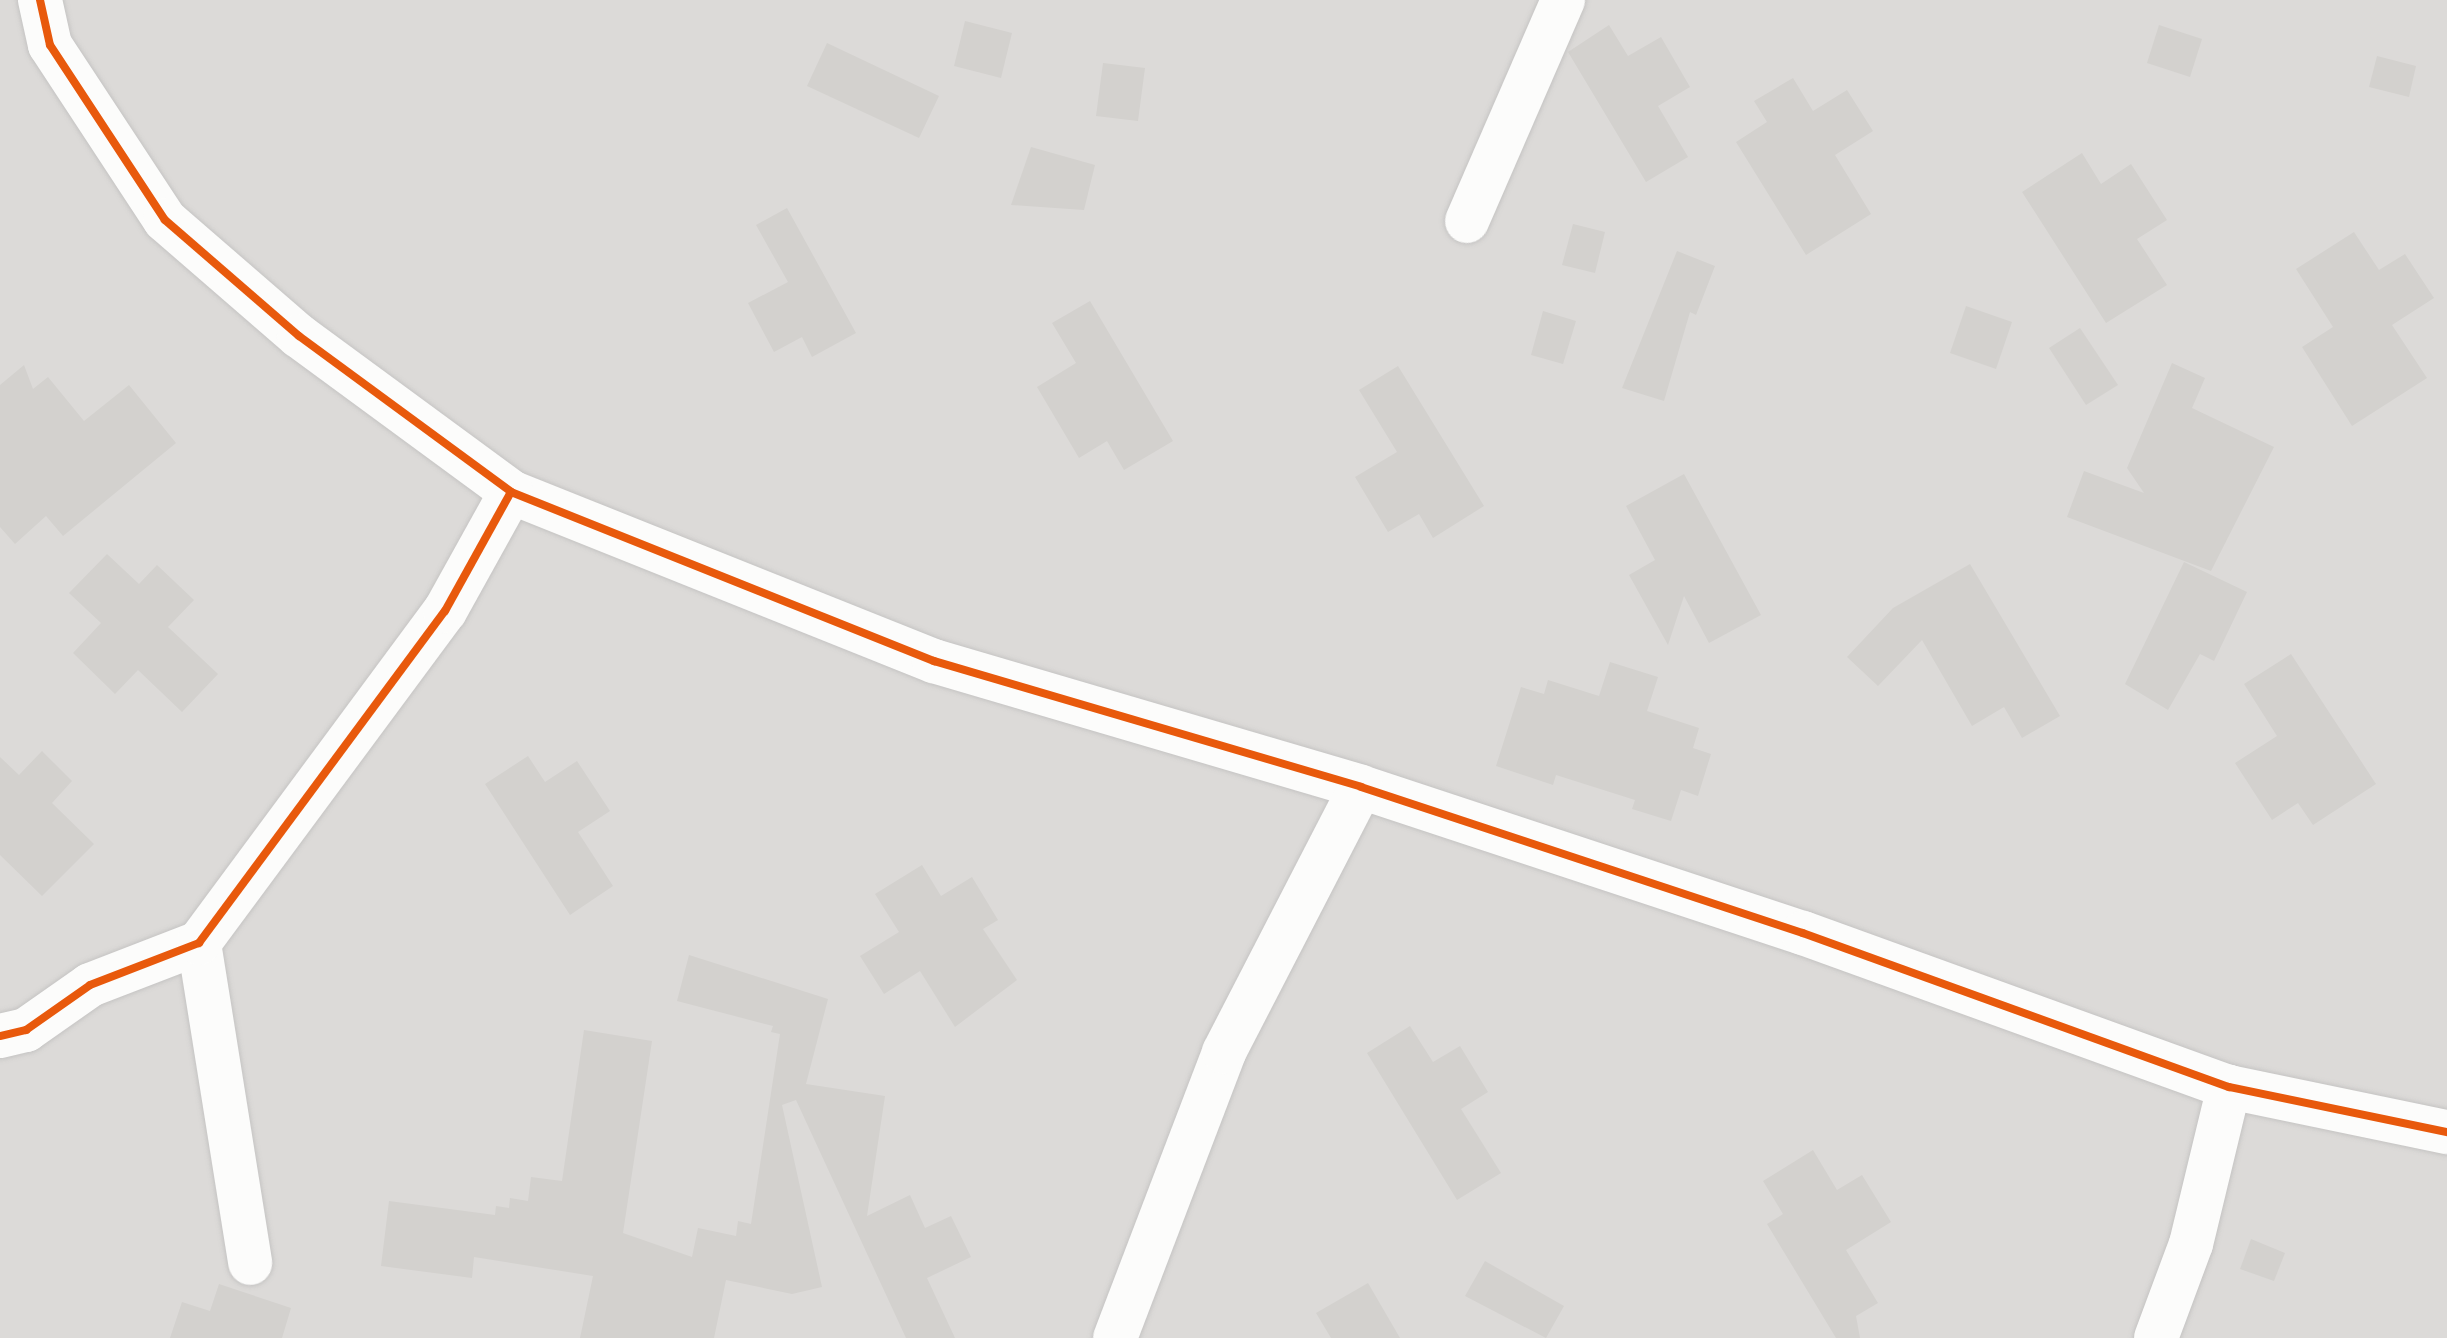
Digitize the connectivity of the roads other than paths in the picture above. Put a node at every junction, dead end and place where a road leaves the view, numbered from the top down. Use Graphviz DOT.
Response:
graph roads {
  1 [pos="40,0"];
  2 [pos="1563,0"];
  3 [pos="1467,221"];
  4 [pos="511,492"];
  5 [pos="1361,787"];
  6 [pos="199,943"];
  7 [pos="0,1036"];
  8 [pos="2229,1087"];
  9 [pos="2447,1132"];
  10 [pos="250,1263"];
  11 [pos="1115,1338"];
  12 [pos="2156,1338"];
  1 -- 4 [label="street"];
  2 -- 3 [label="street"];
  4 -- 5 [label="street"];
  4 -- 6 [label="street"];
  5 -- 8 [label="street"];
  5 -- 11 [label="street"];
  6 -- 7 [label="street"];
  6 -- 10 [label="street"];
  8 -- 9 [label="street"];
  8 -- 12 [label="street"];
}
